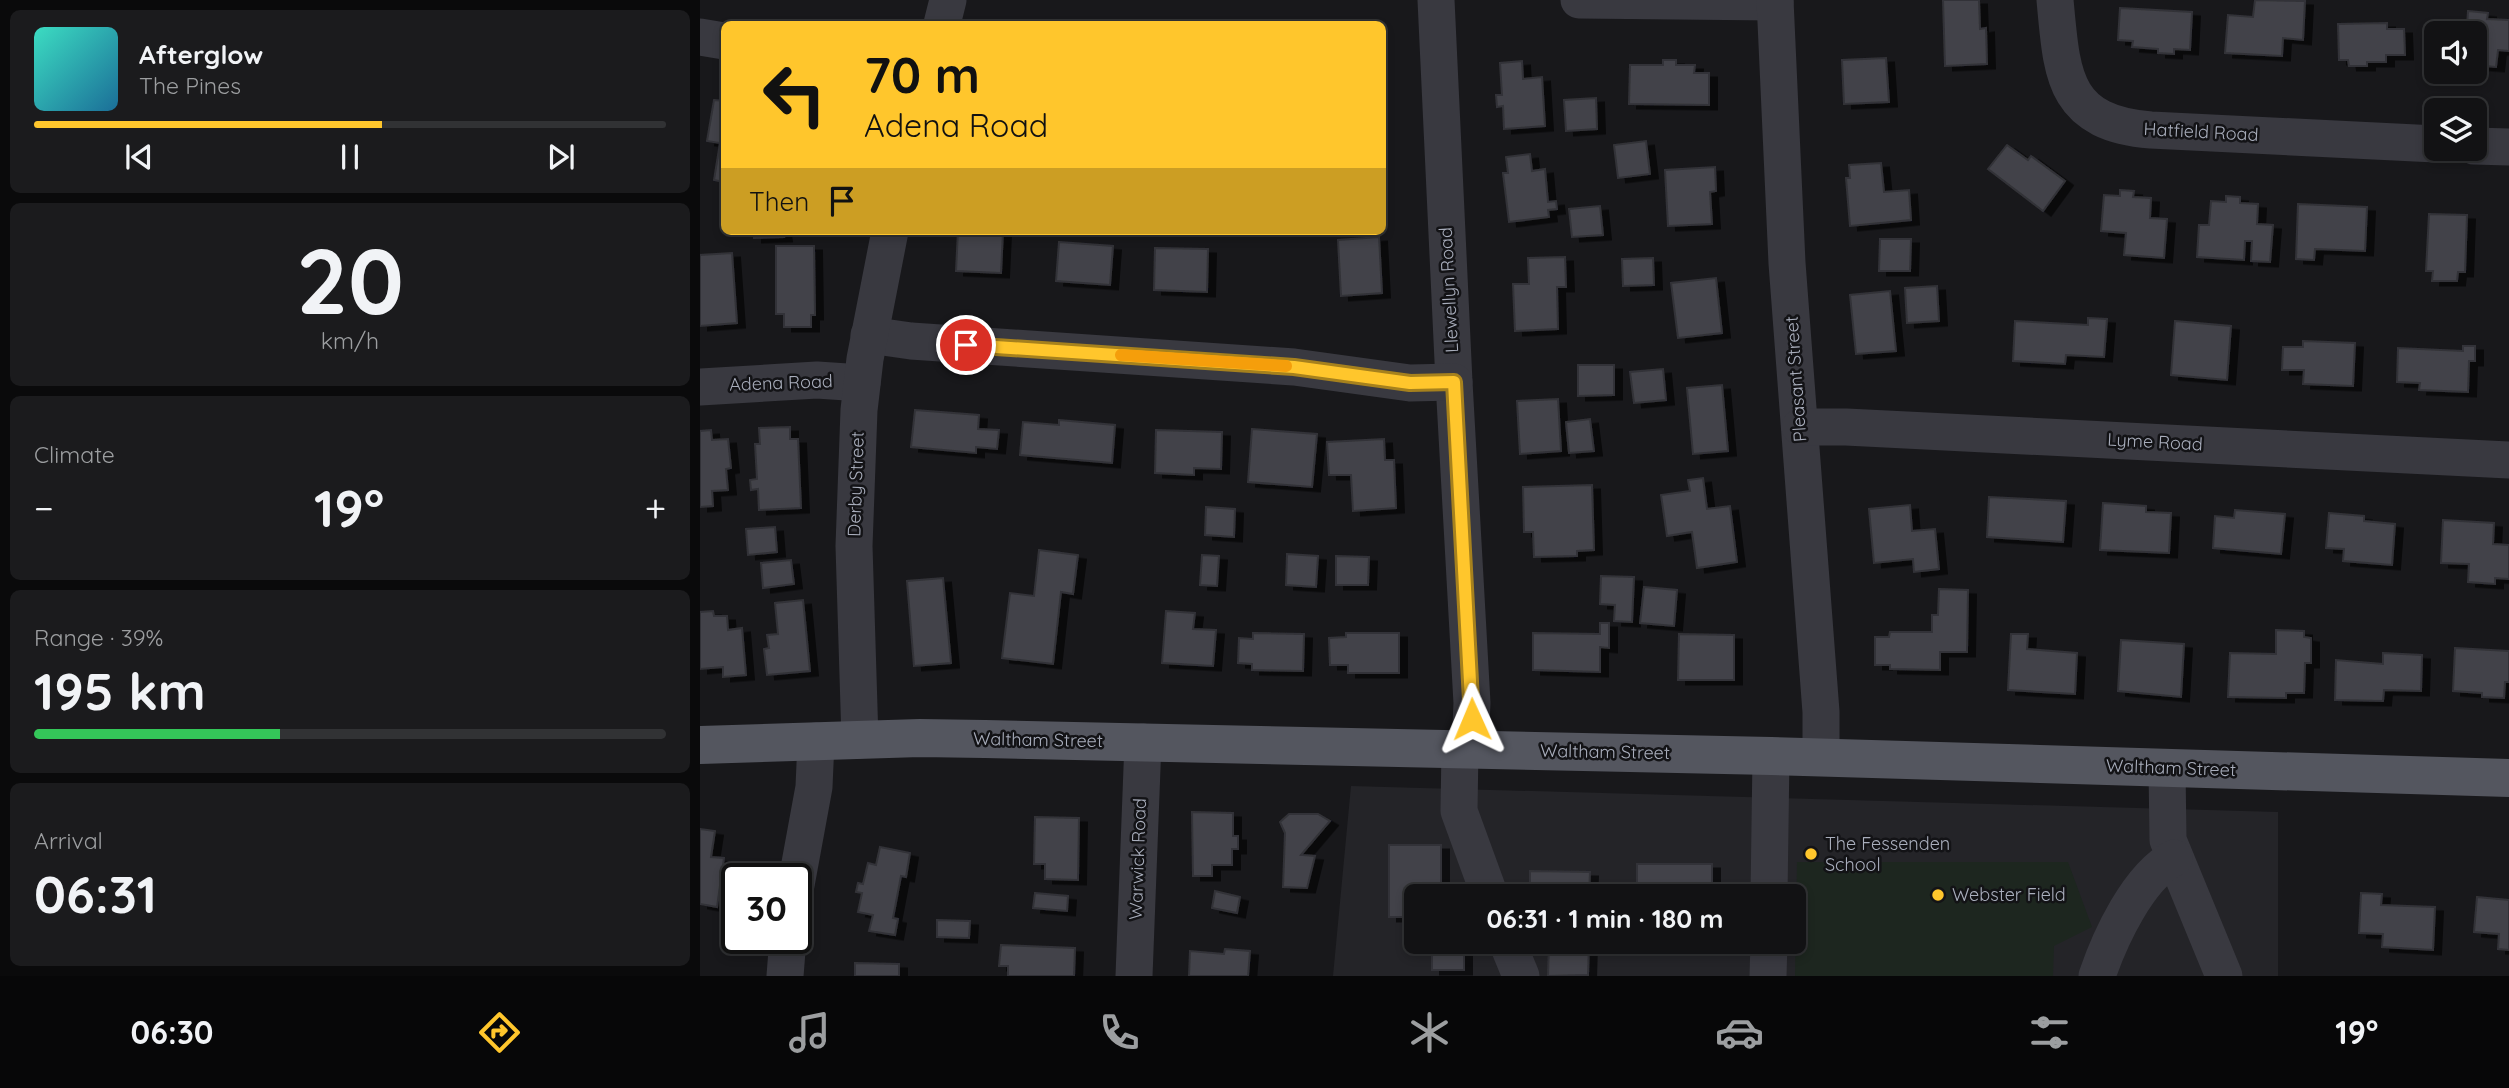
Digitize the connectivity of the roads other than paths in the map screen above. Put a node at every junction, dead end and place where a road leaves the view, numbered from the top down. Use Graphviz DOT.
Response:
graph roads {
  1 [pos="948,0"];
  2 [pos="1436,0"];
  3 [pos="1579,0"];
  4 [pos="2055,0"];
  5 [pos="1775,1"];
  6 [pos="943,21"];
  7 [pos="700,37"];
  8 [pos="721,40"];
  9 [pos="2424,143"];
  10 [pos="2487,146"];
  11 [pos="2509,147"];
  12 [pos="889,235"];
  13 [pos="869,335"];
  14 [pos="1454,382"];
  15 [pos="862,383"];
  16 [pos="700,387"];
  17 [pos="1800,427"];
  18 [pos="2509,460"];
  19 [pos="860,740"];
  20 [pos="816,741"];
  21 [pos="1143,742"];
  22 [pos="700,745"];
  23 [pos="1465,748"];
  24 [pos="1771,756"];
  25 [pos="1821,757"];
  26 [pos="2167,768"];
  27 [pos="2509,778"];
  28 [pos="2174,858"];
  29 [pos="800,863"];
  30 [pos="1486,884"];
  31 [pos="1769,884"];
  32 [pos="787,954"];
  33 [pos="1512,954"];
  34 [pos="1769,954"];
  35 [pos="785,976"];
  36 [pos="1134,976"];
  37 [pos="1521,976"];
  38 [pos="1768,976"];
  39 [pos="2097,976"];
  40 [pos="2224,976"];
  1 -- 6 [label="street"];
  2 -- 14 [label="street, Llewellyn Road"];
  3 -- 5 [label="street"];
  4 -- 9 [label="street, Hatfield Road"];
  5 -- 17 [label="street, Pleasant Street"];
  7 -- 8 [label="street"];
  10 -- 11 [label="street"];
  12 -- 13 [label="street, Derby Street"];
  13 -- 14 [label="street"];
  13 -- 15 [label="street, Derby Street"];
  14 -- 23 [label="street, Llewellyn Road"];
  15 -- 16 [label="street, Adena Road"];
  15 -- 19 [label="street, Derby Street"];
  17 -- 18 [label="street, Lyme Road"];
  17 -- 25 [label="street, Pleasant Street"];
  19 -- 20 [label="main road, Waltham Street"];
  19 -- 21 [label="main road, Waltham Street"];
  20 -- 22 [label="main road, Waltham Street"];
  20 -- 29 [label="street"];
  21 -- 23 [label="main road, Waltham Street"];
  21 -- 36 [label="street, Warwick Road"];
  23 -- 24 [label="main road, Waltham Street"];
  23 -- 30 [label="street, Llewellyn Road"];
  24 -- 25 [label="main road, Waltham Street"];
  24 -- 31 [label="street"];
  25 -- 26 [label="main road, Waltham Street"];
  26 -- 27 [label="main road, Waltham Street"];
  26 -- 28 [label="street"];
  28 -- 39 [label="street"];
  28 -- 40 [label="street"];
  32 -- 35 [label="street"];
  33 -- 37 [label="street"];
  34 -- 38 [label="street"];
}
